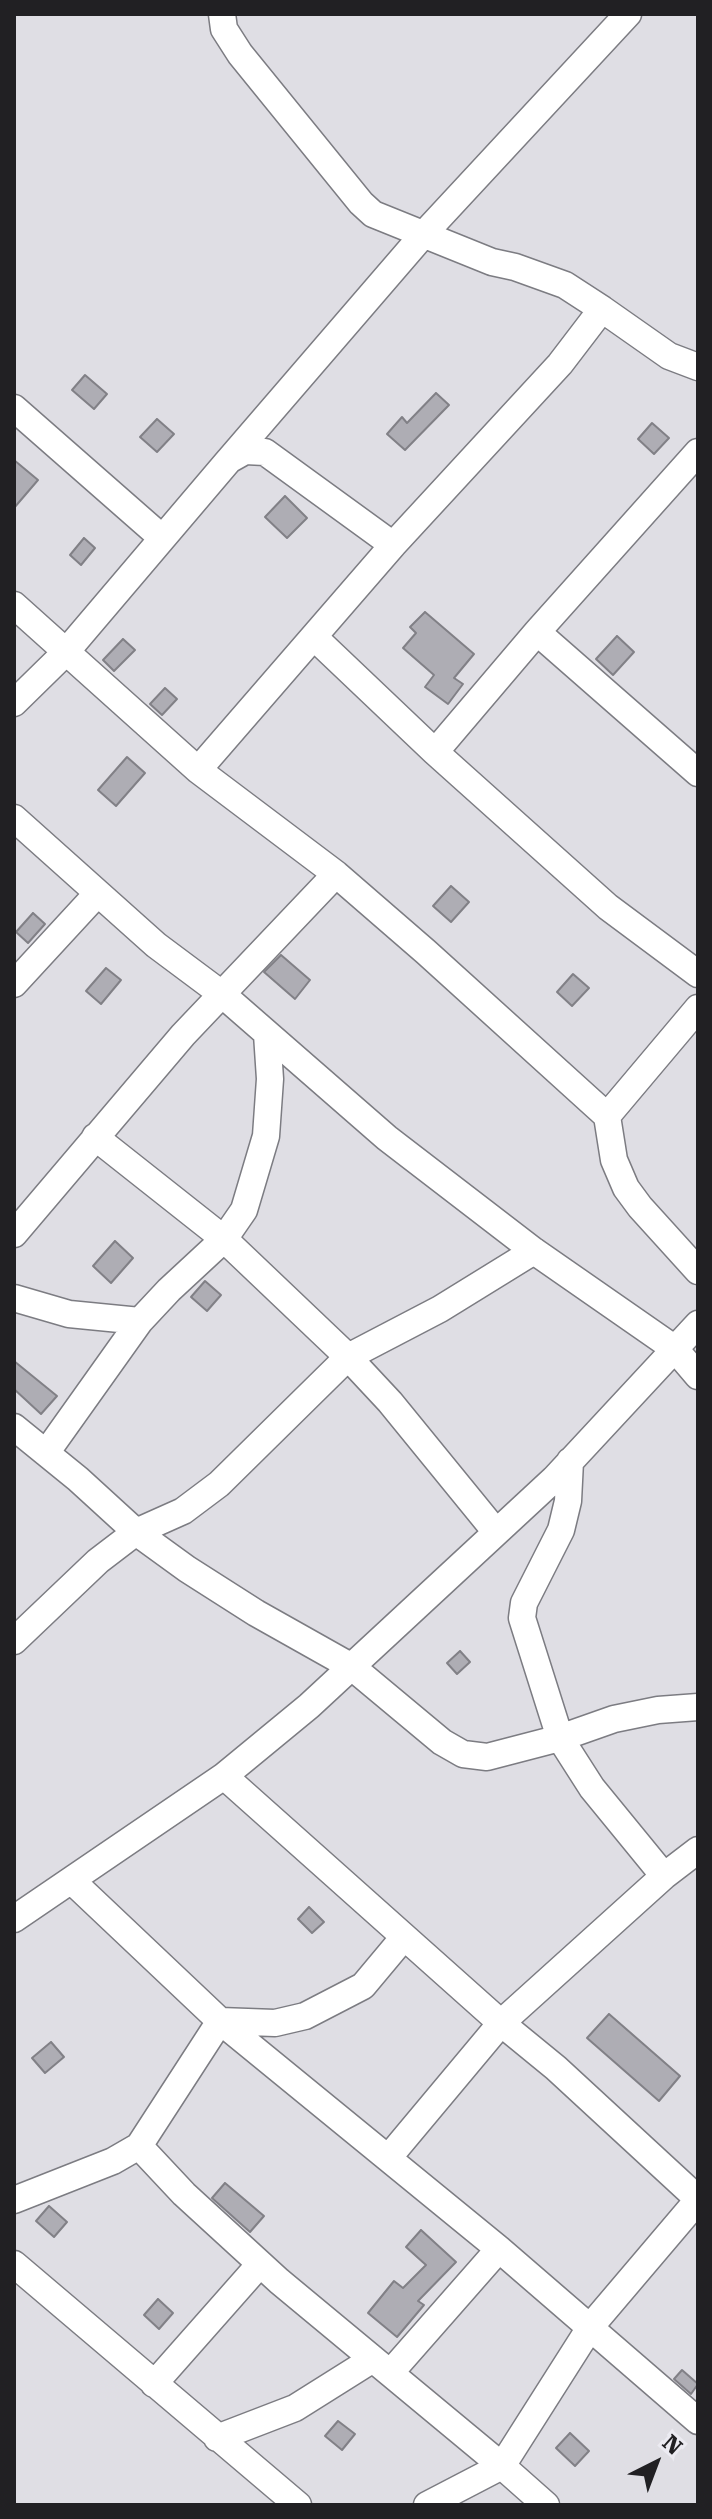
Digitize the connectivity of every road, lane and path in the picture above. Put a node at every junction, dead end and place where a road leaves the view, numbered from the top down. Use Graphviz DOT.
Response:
graph roads {
  1 [pos="222,14"];
  2 [pos="628,14"];
  3 [pos="422,236"];
  4 [pos="602,309"];
  5 [pos="698,367"];
  6 [pos="14,408"];
  7 [pos="698,452"];
  8 [pos="229,460"];
  9 [pos="161,537"];
  10 [pos="393,545"];
  11 [pos="14,605"];
  12 [pos="537,632"];
  13 [pos="314,637"];
  14 [pos="65,653"];
  15 [pos="14,703"];
  16 [pos="435,752"];
  17 [pos="695,764"];
  18 [pos="198,770"];
  19 [pos="14,818"];
  20 [pos="336,874"];
  21 [pos="97,894"];
  22 [pos="698,974"];
  23 [pos="14,984"];
  24 [pos="223,995"];
  25 [pos="698,1008"];
  26 [pos="267,1034"];
  27 [pos="607,1116"];
  28 [pos="95,1137"];
  29 [pos="14,1234"];
  30 [pos="224,1239"];
  31 [pos="534,1251"];
  32 [pos="698,1271"];
  33 [pos="14,1298"];
  34 [pos="140,1321"];
  35 [pos="698,1324"];
  36 [pos="675,1349"];
  37 [pos="348,1357"];
  38 [pos="698,1376"];
  39 [pos="14,1427"];
  40 [pos="46,1453"];
  41 [pos="570,1461"];
  42 [pos="136,1532"];
  43 [pos="496,1532"];
  44 [pos="14,1641"];
  45 [pos="352,1667"];
  46 [pos="698,1707"];
  47 [pos="560,1738"];
  48 [pos="224,1776"];
  49 [pos="698,1850"];
  50 [pos="664,1876"];
  51 [pos="72,1881"];
  52 [pos="14,1919"];
  53 [pos="404,1937"];
  54 [pos="220,2021"];
  55 [pos="501,2023"];
  56 [pos="139,2146"];
  57 [pos="389,2157"];
  58 [pos="698,2199"];
  59 [pos="14,2200"];
  60 [pos="499,2249"];
  61 [pos="14,2264"];
  62 [pos="260,2264"];
  63 [pos="591,2326"];
  64 [pos="382,2366"];
  65 [pos="154,2384"];
  66 [pos="698,2421"];
  67 [pos="217,2438"];
  68 [pos="502,2466"];
  69 [pos="298,2505"];
  70 [pos="427,2505"];
  71 [pos="546,2505"];
  1 -- 3 [label="street"];
  2 -- 3 [label="street"];
  3 -- 4 [label="street"];
  3 -- 8 [label="street"];
  4 -- 5 [label="street"];
  4 -- 10 [label="street"];
  6 -- 9 [label="street"];
  7 -- 12 [label="street"];
  8 -- 9 [label="street"];
  8 -- 10 [label="street"];
  9 -- 14 [label="street"];
  10 -- 13 [label="street"];
  11 -- 14 [label="street"];
  12 -- 16 [label="street"];
  12 -- 17 [label="street"];
  13 -- 16 [label="street"];
  13 -- 18 [label="street"];
  14 -- 15 [label="street"];
  14 -- 18 [label="street"];
  16 -- 22 [label="street"];
  18 -- 20 [label="street"];
  19 -- 21 [label="street"];
  20 -- 24 [label="street"];
  20 -- 27 [label="street"];
  21 -- 23 [label="street"];
  21 -- 24 [label="street"];
  24 -- 26 [label="street"];
  24 -- 28 [label="street"];
  25 -- 27 [label="street"];
  26 -- 30 [label="street"];
  26 -- 31 [label="street"];
  27 -- 32 [label="street"];
  28 -- 29 [label="street"];
  28 -- 30 [label="street"];
  30 -- 34 [label="street"];
  30 -- 37 [label="street"];
  31 -- 36 [label="street"];
  31 -- 37 [label="street"];
  33 -- 34 [label="street"];
  34 -- 40 [label="street"];
  35 -- 36 [label="street"];
  36 -- 38 [label="street"];
  36 -- 41 [label="street"];
  37 -- 42 [label="street"];
  37 -- 43 [label="street"];
  39 -- 40 [label="street"];
  40 -- 42 [label="street"];
  41 -- 43 [label="street"];
  41 -- 47 [label="street"];
  42 -- 44 [label="street"];
  42 -- 45 [label="street"];
  43 -- 45 [label="street"];
  45 -- 47 [label="street"];
  45 -- 48 [label="street"];
  46 -- 47 [label="street"];
  47 -- 50 [label="street"];
  48 -- 51 [label="street"];
  48 -- 53 [label="street"];
  49 -- 50 [label="street"];
  50 -- 55 [label="street"];
  51 -- 52 [label="street"];
  51 -- 54 [label="street"];
  53 -- 54 [label="street"];
  53 -- 55 [label="street"];
  54 -- 56 [label="street"];
  54 -- 57 [label="street"];
  55 -- 57 [label="street"];
  55 -- 58 [label="street"];
  56 -- 59 [label="street"];
  56 -- 62 [label="street"];
  57 -- 60 [label="street"];
  58 -- 63 [label="street"];
  60 -- 63 [label="street"];
  60 -- 64 [label="street"];
  61 -- 65 [label="street"];
  62 -- 64 [label="street"];
  62 -- 65 [label="street"];
  63 -- 66 [label="street"];
  63 -- 68 [label="street"];
  64 -- 67 [label="street"];
  64 -- 68 [label="street"];
  65 -- 67 [label="street"];
  67 -- 69 [label="street"];
  68 -- 70 [label="street"];
  68 -- 71 [label="street"];
}
